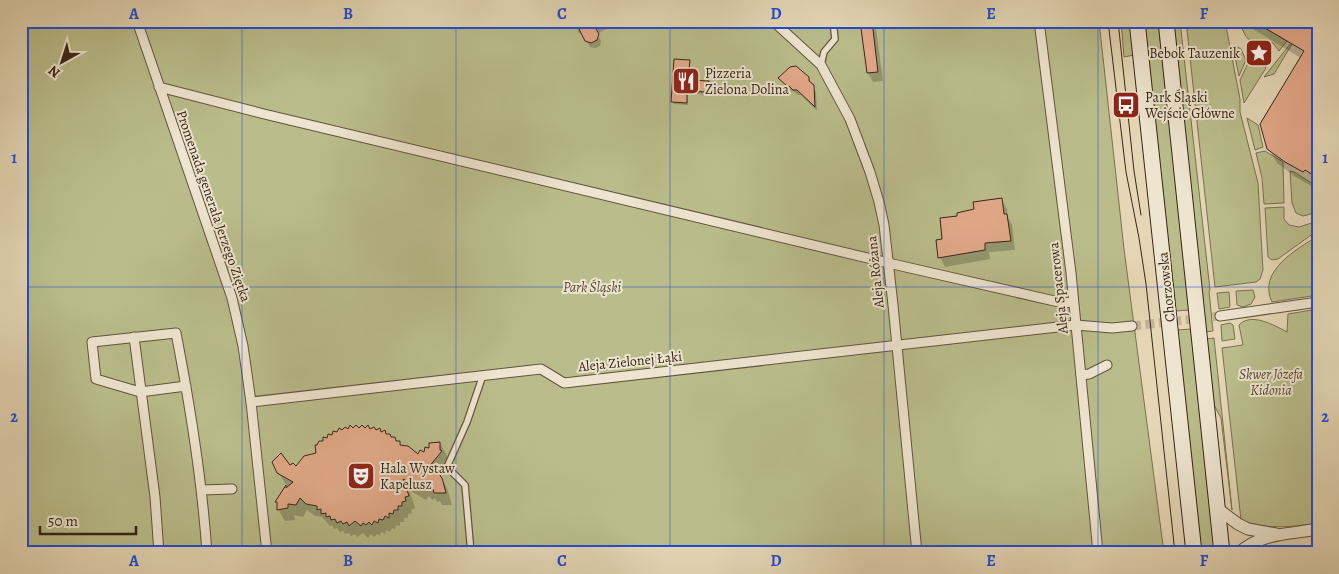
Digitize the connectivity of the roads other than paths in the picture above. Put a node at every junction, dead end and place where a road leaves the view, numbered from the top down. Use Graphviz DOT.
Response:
graph roads {
  1 [pos="137,21"];
  2 [pos="773,21"];
  3 [pos="833,21"];
  4 [pos="1039,21"];
  5 [pos="1137,21"];
  6 [pos="1166,21"];
  7 [pos="821,64"];
  8 [pos="159,86"];
  9 [pos="888,262"];
  10 [pos="1073,302"];
  11 [pos="1318,302"];
  12 [pos="1220,316"];
  13 [pos="1076,325"];
  14 [pos="1132,326"];
  15 [pos="134,338"];
  16 [pos="897,346"];
  17 [pos="1107,365"];
  18 [pos="1081,375"];
  19 [pos="483,376"];
  20 [pos="186,386"];
  21 [pos="140,392"];
  22 [pos="251,402"];
  23 [pos="232,489"];
  24 [pos="202,490"];
  25 [pos="1218,509"];
  26 [pos="1318,529"];
  27 [pos="1277,534"];
  28 [pos="159,553"];
  29 [pos="207,553"];
  30 [pos="267,553"];
  31 [pos="471,553"];
  32 [pos="917,553"];
  33 [pos="1098,553"];
  34 [pos="1194,553"];
  35 [pos="1222,553"];
  36 [pos="1239,553"];
  1 -- 8 [label="street, Promenada generała Jerzego Ziętka"];
  2 -- 7 [label="street, Aleja Różana"];
  3 -- 7 [label="lane"];
  4 -- 10 [label="street, Aleja Spacerowa"];
  5 -- 34 [label="main road, Chorzowska"];
  6 -- 25 [label="main road, Chorzowska"];
  7 -- 9 [label="street, Aleja Różana"];
  8 -- 9 [label="street"];
  8 -- 22 [label="street, Promenada generała Jerzego Ziętka"];
  9 -- 10 [label="street"];
  9 -- 16 [label="street, Aleja Różana"];
  10 -- 13 [label="street, Aleja Spacerowa"];
  11 -- 12 [label="street"];
  13 -- 14 [label="street, Aleja Zielonej Łąki"];
  13 -- 16 [label="street, Aleja Zielonej Łąki"];
  13 -- 18 [label="street, Aleja Spacerowa"];
  15 -- 20 [label="street"];
  15 -- 21 [label="street"];
  15 -- 21 [label="street"];
  16 -- 19 [label="street, Aleja Zielonej Łąki"];
  16 -- 32 [label="street, Aleja Różana"];
  17 -- 18 [label="street"];
  18 -- 33 [label="street, Aleja Spacerowa"];
  19 -- 22 [label="street, Aleja Zielonej Łąki"];
  19 -- 31 [label="lane"];
  20 -- 21 [label="street"];
  20 -- 24 [label="street"];
  21 -- 28 [label="street"];
  22 -- 30 [label="street, Promenada generała Jerzego Ziętka"];
  23 -- 24 [label="street"];
  24 -- 29 [label="street"];
  25 -- 27 [label="street"];
  25 -- 35 [label="main road, Chorzowska"];
  26 -- 27 [label="street"];
  27 -- 36 [label="street"];
}
